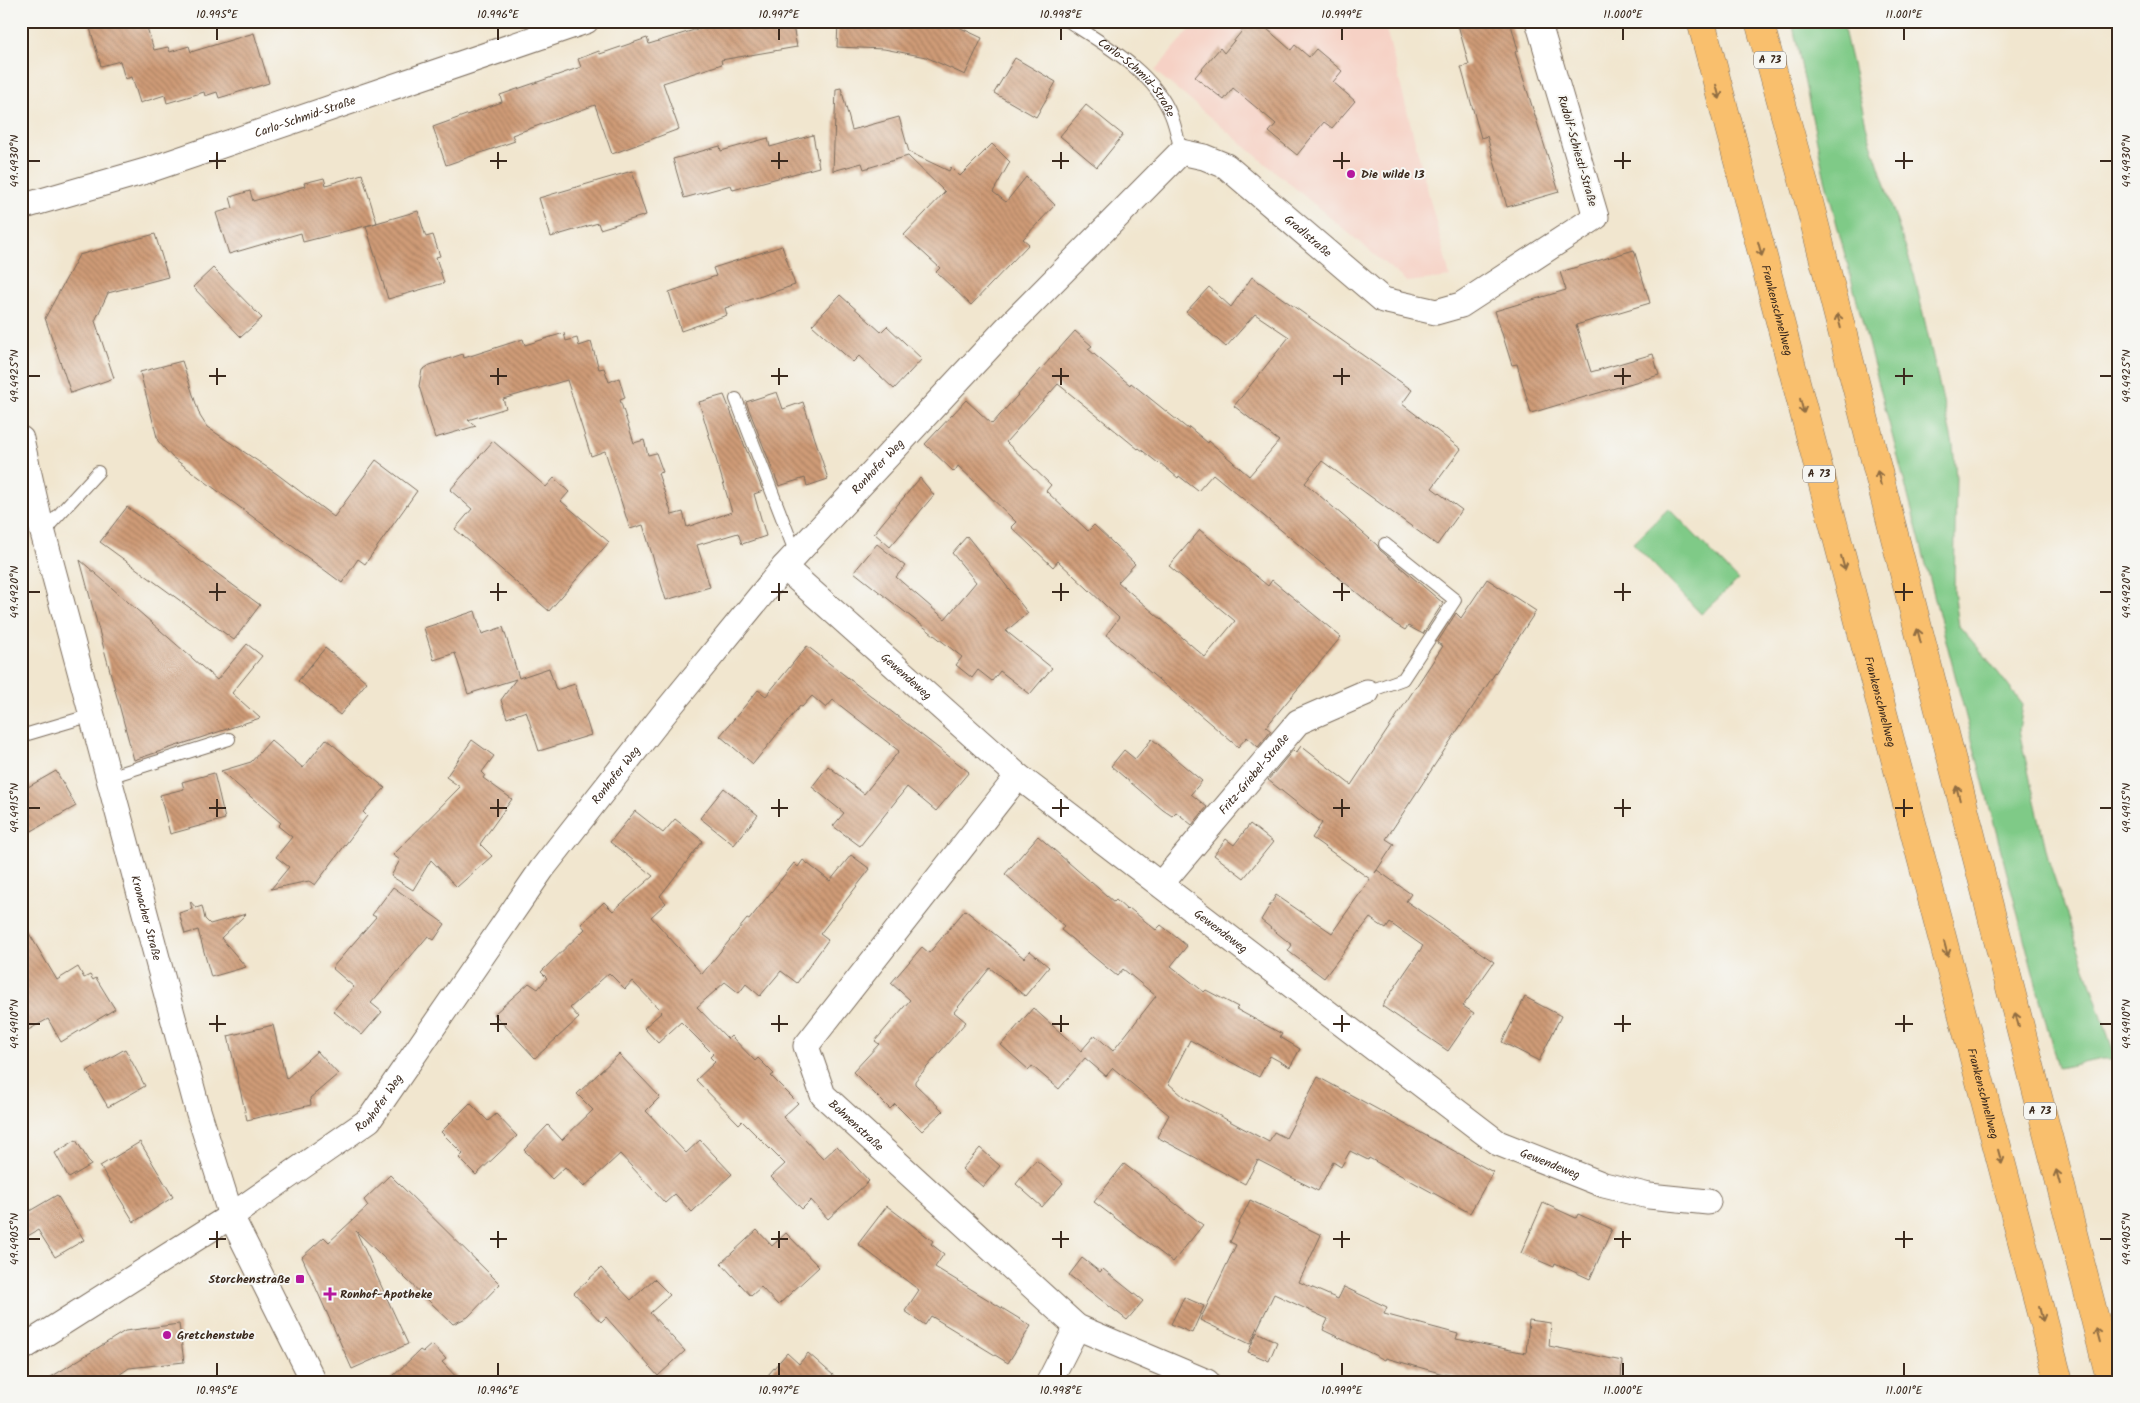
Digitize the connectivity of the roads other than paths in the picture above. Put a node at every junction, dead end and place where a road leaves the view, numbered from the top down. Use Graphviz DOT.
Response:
graph roads {
  1 [pos="586,21"];
  2 [pos="1068,21"];
  3 [pos="1538,21"];
  4 [pos="1759,21"];
  5 [pos="1772,21"];
  6 [pos="1700,29"];
  7 [pos="1781,99"];
  8 [pos="1181,152"];
  9 [pos="21,207"];
  10 [pos="1436,312"];
  11 [pos="736,399"];
  12 [pos="21,439"];
  13 [pos="98,472"];
  14 [pos="35,526"];
  15 [pos="1385,544"];
  16 [pos="790,560"];
  17 [pos="1367,692"];
  18 [pos="92,715"];
  19 [pos="21,736"];
  20 [pos="228,739"];
  21 [pos="1018,776"];
  22 [pos="109,777"];
  23 [pos="1162,884"];
  24 [pos="1708,1202"];
  25 [pos="231,1216"];
  26 [pos="1077,1327"];
  27 [pos="21,1349"];
  28 [pos="314,1382"];
  29 [pos="1049,1382"];
  30 [pos="1207,1382"];
  31 [pos="2059,1382"];
  32 [pos="2111,1382"];
  1 -- 9 [label="street, Carlo-Schmid-Straße"];
  2 -- 8 [label="lane, Carlo-Schmid-Straße"];
  3 -- 10 [label="street, Rudolf-Schiestl-Straße"];
  4 -- 7 [label="highway, A 73"];
  5 -- 7 [label="highway"];
  6 -- 31 [label="highway, Frankenschnellweg / A 73, one-way"];
  32 -- 7 [label="highway, A 73, one-way"];
  8 -- 10 [label="street, Gradlstraße"];
  8 -- 16 [label="street, Ronhofer Weg"];
  11 -- 16 [label="lane"];
  12 -- 14 [label="street, Kronacher Straße"];
  13 -- 14 [label="lane"];
  14 -- 18 [label="street, Kronacher Straße"];
  15 -- 17 [label="lane"];
  16 -- 21 [label="street, Gewendeweg"];
  16 -- 25 [label="street, Ronhofer Weg"];
  17 -- 23 [label="street, Fritz-Griebel-Straße"];
  18 -- 19 [label="lane"];
  18 -- 22 [label="street, Kronacher Straße"];
  20 -- 22 [label="lane"];
  21 -- 23 [label="street, Gewendeweg"];
  21 -- 26 [label="street, Bohnenstraße"];
  22 -- 25 [label="street, Kronacher Straße"];
  23 -- 24 [label="street, Gewendeweg"];
  25 -- 27 [label="street, Ronhofer Weg"];
  25 -- 28 [label="street, Kronacher Straße"];
  26 -- 29 [label="street"];
  26 -- 30 [label="street, Bohnenstraße"];
}
